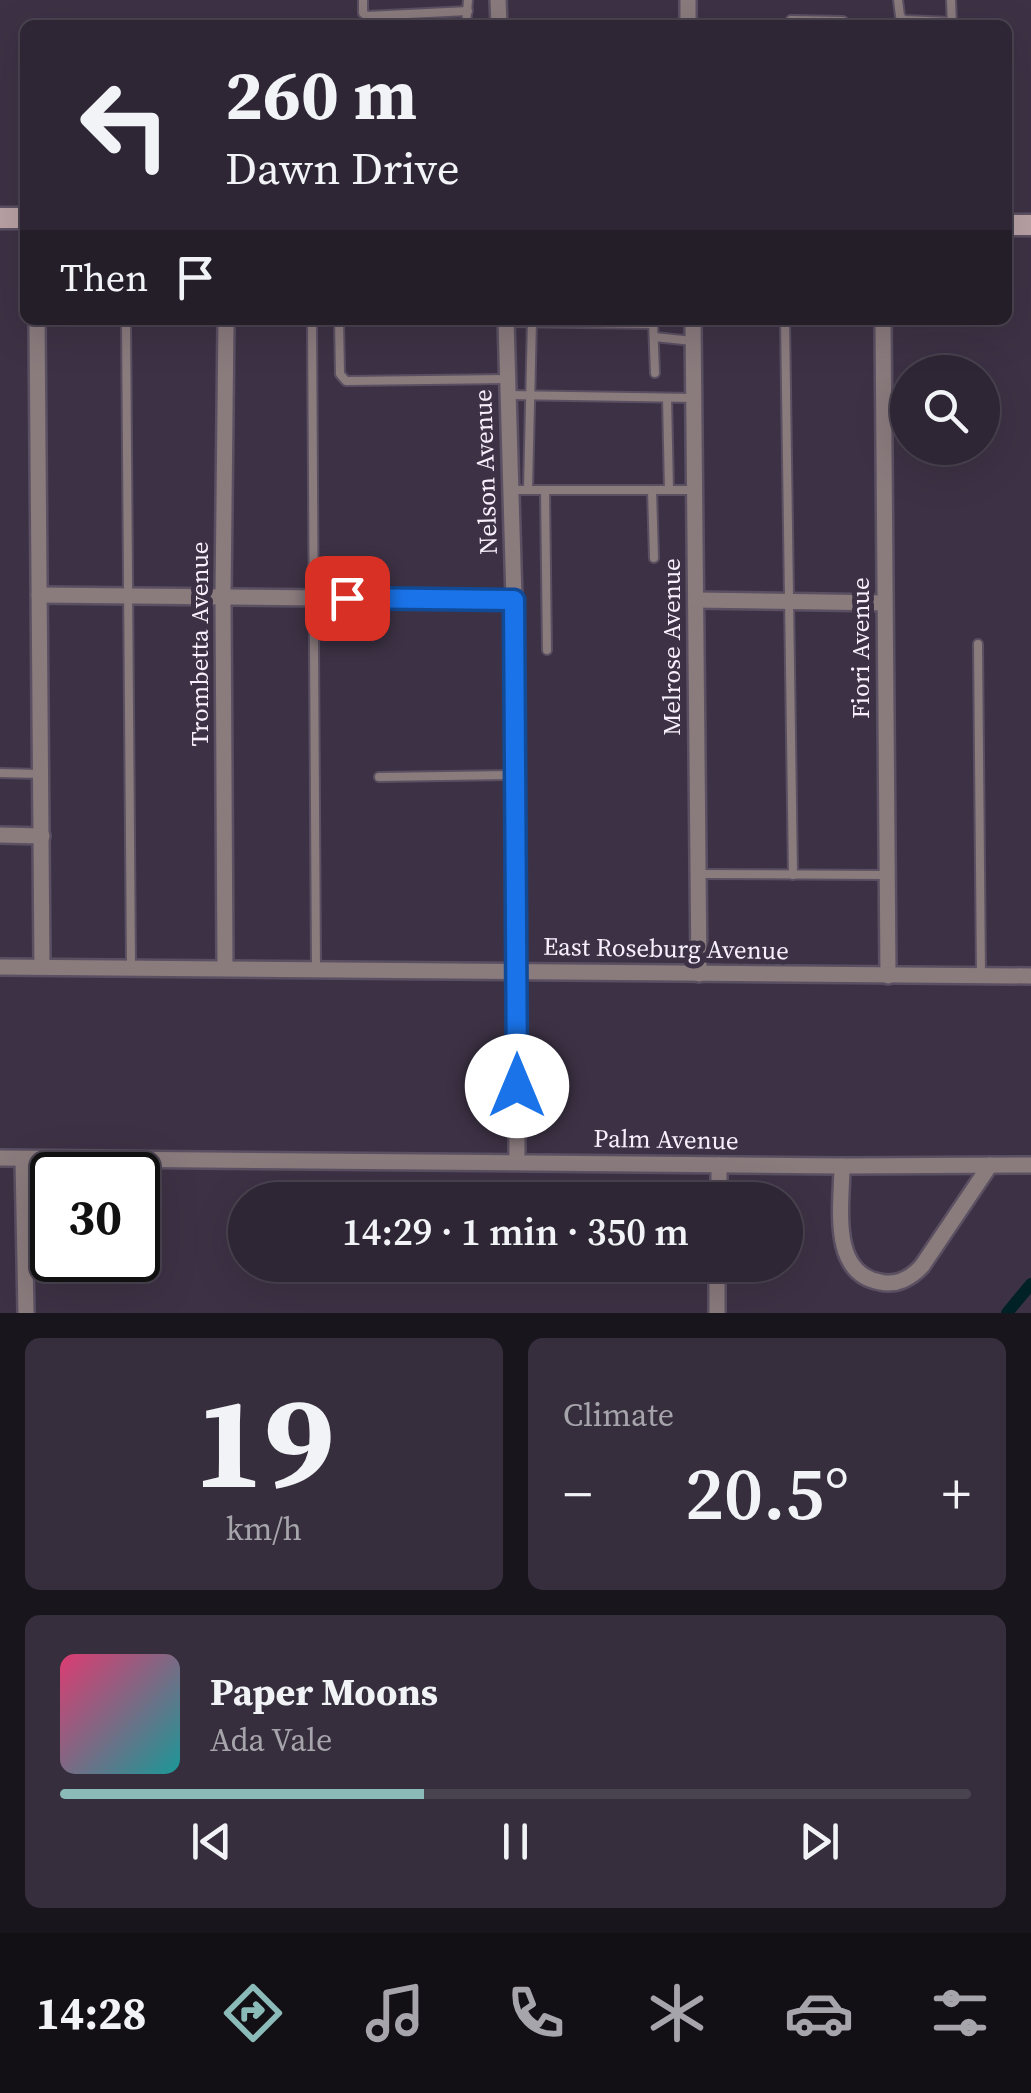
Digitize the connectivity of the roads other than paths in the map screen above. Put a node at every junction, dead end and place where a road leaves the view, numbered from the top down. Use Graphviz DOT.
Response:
graph roads {
  1 [pos="363,0"];
  2 [pos="468,0"];
  3 [pos="468,11"];
  4 [pos="408,15"];
  5 [pos="412,20"];
  6 [pos="467,20"];
  7 [pos="37,325"];
  8 [pos="126,325"];
  9 [pos="226,325"];
  10 [pos="312,325"];
  11 [pos="338,325"];
  12 [pos="506,325"];
  13 [pos="532,325"];
  14 [pos="653,325"];
  15 [pos="693,325"];
  16 [pos="786,325"];
  17 [pos="883,325"];
  18 [pos="654,338"];
  19 [pos="693,341"];
  20 [pos="508,360"];
  21 [pos="531,360"];
  22 [pos="655,373"];
  23 [pos="508,387"];
  24 [pos="529,396"];
  25 [pos="667,398"];
  26 [pos="694,398"];
  27 [pos="519,490"];
  28 [pos="545,490"];
  29 [pos="652,490"];
  30 [pos="669,490"];
  31 [pos="694,490"];
  32 [pos="654,558"];
  33 [pos="39,595"];
  34 [pos="129,596"];
  35 [pos="223,597"];
  36 [pos="314,598"];
  37 [pos="514,600"];
  38 [pos="696,600"];
  39 [pos="788,601"];
  40 [pos="885,602"];
  41 [pos="978,644"];
  42 [pos="547,650"];
  43 [pos="0,774"];
  44 [pos="41,774"];
  45 [pos="516,775"];
  46 [pos="378,777"];
  47 [pos="0,835"];
  48 [pos="42,836"];
  49 [pos="698,874"];
  50 [pos="793,875"];
  51 [pos="887,875"];
  52 [pos="0,967"];
  53 [pos="42,967"];
  54 [pos="131,968"];
  55 [pos="226,968"];
  56 [pos="316,969"];
  57 [pos="518,972"];
  58 [pos="698,974"];
  59 [pos="888,976"];
  60 [pos="1031,976"];
  61 [pos="982,977"];
  62 [pos="0,1158"];
  63 [pos="23,1159"];
  64 [pos="517,1162"];
  65 [pos="720,1165"];
  66 [pos="1031,1165"];
  67 [pos="842,1166"];
  68 [pos="990,1166"];
  69 [pos="720,1182"];
  70 [pos="717,1282"];
  71 [pos="26,1313"];
  72 [pos="716,1313"];
  1 -- 4 [label="lane"];
  2 -- 3 [label="lane"];
  3 -- 4 [label="lane"];
  3 -- 6 [label="lane"];
  4 -- 5 [label="lane"];
  7 -- 33 [label="street"];
  8 -- 34 [label="lane"];
  9 -- 35 [label="street, Trombetta Avenue"];
  10 -- 36 [label="lane"];
  11 -- 23 [label="lane"];
  12 -- 20 [label="street, Nelson Avenue"];
  13 -- 21 [label="lane"];
  14 -- 18 [label="lane"];
  15 -- 19 [label="street, Melrose Avenue"];
  16 -- 39 [label="lane"];
  17 -- 40 [label="street, Fiori Avenue"];
  18 -- 19 [label="lane"];
  18 -- 22 [label="lane"];
  19 -- 26 [label="street, Melrose Avenue"];
  20 -- 21 [label="lane"];
  20 -- 23 [label="street, Nelson Avenue"];
  21 -- 24 [label="lane"];
  23 -- 24 [label="lane"];
  23 -- 27 [label="street, Nelson Avenue"];
  24 -- 25 [label="lane"];
  24 -- 27 [label="lane"];
  25 -- 26 [label="lane"];
  25 -- 30 [label="lane"];
  26 -- 31 [label="street, Melrose Avenue"];
  27 -- 28 [label="lane"];
  27 -- 37 [label="street, Nelson Avenue"];
  28 -- 29 [label="lane"];
  28 -- 42 [label="lane"];
  29 -- 30 [label="lane"];
  29 -- 32 [label="lane"];
  30 -- 31 [label="lane"];
  31 -- 38 [label="street, Melrose Avenue"];
  33 -- 34 [label="street"];
  33 -- 44 [label="street"];
  34 -- 35 [label="street"];
  34 -- 54 [label="lane"];
  35 -- 36 [label="street"];
  35 -- 55 [label="street, Trombetta Avenue"];
  36 -- 37 [label="street"];
  36 -- 56 [label="lane"];
  37 -- 45 [label="street, Nelson Avenue"];
  38 -- 39 [label="street"];
  38 -- 49 [label="street, Melrose Avenue"];
  39 -- 40 [label="street"];
  39 -- 50 [label="lane"];
  40 -- 51 [label="street, Fiori Avenue"];
  41 -- 61 [label="lane"];
  43 -- 44 [label="lane"];
  44 -- 48 [label="street"];
  45 -- 46 [label="lane"];
  45 -- 57 [label="street, Nelson Avenue"];
  47 -- 48 [label="street"];
  48 -- 53 [label="street"];
  49 -- 50 [label="lane"];
  49 -- 58 [label="street, Melrose Avenue"];
  50 -- 51 [label="lane"];
  51 -- 59 [label="street, Fiori Avenue"];
  52 -- 53 [label="street, East Roseburg Avenue"];
  53 -- 54 [label="street, East Roseburg Avenue"];
  54 -- 55 [label="street, East Roseburg Avenue"];
  55 -- 56 [label="street, East Roseburg Avenue"];
  56 -- 57 [label="street, East Roseburg Avenue"];
  57 -- 58 [label="street, East Roseburg Avenue"];
  57 -- 64 [label="street, Nelson Avenue"];
  58 -- 59 [label="street, East Roseburg Avenue"];
  59 -- 61 [label="street, East Roseburg Avenue"];
  60 -- 61 [label="street, East Roseburg Avenue"];
  62 -- 63 [label="street, Palm Avenue"];
  63 -- 64 [label="street, Palm Avenue"];
  63 -- 71 [label="street"];
  64 -- 65 [label="street, Palm Avenue"];
  65 -- 67 [label="street, Palm Avenue"];
  65 -- 69 [label="street"];
  66 -- 68 [label="street, Palm Avenue"];
  67 -- 68 [label="street, Palm Avenue"];
  67 -- 68 [label="street"];
  70 -- 72 [label="street"];
}
